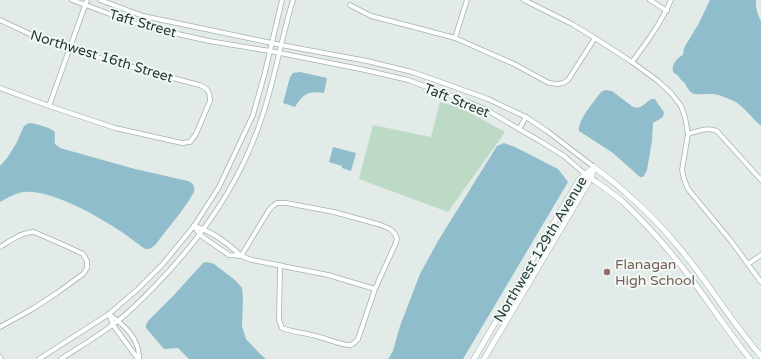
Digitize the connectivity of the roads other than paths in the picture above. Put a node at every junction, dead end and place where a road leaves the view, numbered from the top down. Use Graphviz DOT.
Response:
graph roads {
  1 [pos="72,0"];
  2 [pos="87,0"];
  3 [pos="100,0"];
  4 [pos="282,0"];
  5 [pos="293,0"];
  6 [pos="467,0"];
  7 [pos="524,0"];
  8 [pos="650,0"];
  9 [pos="671,0"];
  10 [pos="350,4"];
  11 [pos="85,5"];
  12 [pos="666,10"];
  13 [pos="0,20"];
  14 [pos="455,38"];
  15 [pos="595,38"];
  16 [pos="272,43"];
  17 [pos="281,45"];
  18 [pos="70,47"];
  19 [pos="270,51"];
  20 [pos="279,53"];
  21 [pos="367,61"];
  22 [pos="632,62"];
  23 [pos="365,70"];
  24 [pos="438,81"];
  25 [pos="0,88"];
  26 [pos="436,90"];
  27 [pos="49,106"];
  28 [pos="526,117"];
  29 [pos="519,129"];
  30 [pos="688,134"];
  31 [pos="594,167"];
  32 [pos="585,174"];
  33 [pos="591,178"];
  34 [pos="761,180"];
  35 [pos="194,226"];
  36 [pos="204,229"];
  37 [pos="200,235"];
  38 [pos="0,247"];
  39 [pos="761,255"];
  40 [pos="241,256"];
  41 [pos="748,264"];
  42 [pos="280,266"];
  43 [pos="703,278"];
  44 [pos="761,282"];
  45 [pos="695,284"];
  46 [pos="375,288"];
  47 [pos="109,314"];
  48 [pos="119,321"];
  49 [pos="113,325"];
  50 [pos="0,327"];
  51 [pos="761,356"];
  52 [pos="39,359"];
  53 [pos="61,359"];
  54 [pos="139,359"];
  55 [pos="474,359"];
  56 [pos="484,359"];
  57 [pos="750,359"];
  1 -- 11 [label="street, Taft Street"];
  2 -- 11 [label="street"];
  3 -- 16 [label="street, Taft Street"];
  4 -- 16 [label="street"];
  5 -- 17 [label="street"];
  6 -- 14 [label="street"];
  7 -- 15 [label="street"];
  8 -- 12 [label="street"];
  9 -- 12 [label="street"];
  10 -- 14 [label="street"];
  11 -- 18 [label="street"];
  11 -- 19 [label="street, Taft Street"];
  12 -- 22 [label="street"];
  13 -- 18 [label="street, Northwest 16th Street"];
  14 -- 15 [label="street"];
  15 -- 22 [label="street"];
  16 -- 17 [label="street, Taft Street"];
  16 -- 19 [label="street"];
  17 -- 20 [label="street"];
  17 -- 21 [label="street, Taft Street"];
  18 -- 27 [label="street"];
  18 -- 27 [label="street, Northwest 16th Street"];
  19 -- 20 [label="street, Taft Street"];
  19 -- 35 [label="street"];
  20 -- 23 [label="street, Taft Street"];
  20 -- 36 [label="street"];
  21 -- 23 [label="street"];
  21 -- 24 [label="street, Taft Street"];
  22 -- 30 [label="street"];
  23 -- 26 [label="street, Taft Street"];
  24 -- 26 [label="street"];
  24 -- 28 [label="street, Taft Street"];
  25 -- 27 [label="street"];
  26 -- 29 [label="street, Taft Street"];
  28 -- 29 [label="street"];
  28 -- 31 [label="street, Taft Street"];
  29 -- 32 [label="street, Taft Street"];
  30 -- 34 [label="street"];
  30 -- 41 [label="street"];
  31 -- 32 [label="street, Northwest 129th Avenue"];
  31 -- 33 [label="street, Northwest 129th Avenue"];
  31 -- 43 [label="street, Taft Street"];
  32 -- 33 [label="street, Taft Street"];
  32 -- 55 [label="street, Northwest 129th Avenue"];
  33 -- 45 [label="street, Taft Street"];
  33 -- 56 [label="street, Northwest 129th Avenue"];
  35 -- 36 [label="street"];
  35 -- 37 [label="street"];
  35 -- 47 [label="street"];
  36 -- 37 [label="street"];
  36 -- 40 [label="street"];
  37 -- 40 [label="street"];
  37 -- 48 [label="street"];
  38 -- 50 [label="street"];
  39 -- 41 [label="street"];
  40 -- 42 [label="street"];
  40 -- 46 [label="street"];
  41 -- 44 [label="street"];
  42 -- 46 [label="street"];
  42 -- 46 [label="street"];
  43 -- 45 [label="street"];
  43 -- 51 [label="street, Taft Street"];
  45 -- 57 [label="street, Taft Street"];
  47 -- 48 [label="street"];
  47 -- 49 [label="street"];
  47 -- 52 [label="street"];
  48 -- 49 [label="street"];
  48 -- 54 [label="street"];
  49 -- 53 [label="street"];
  49 -- 54 [label="street"];
}
